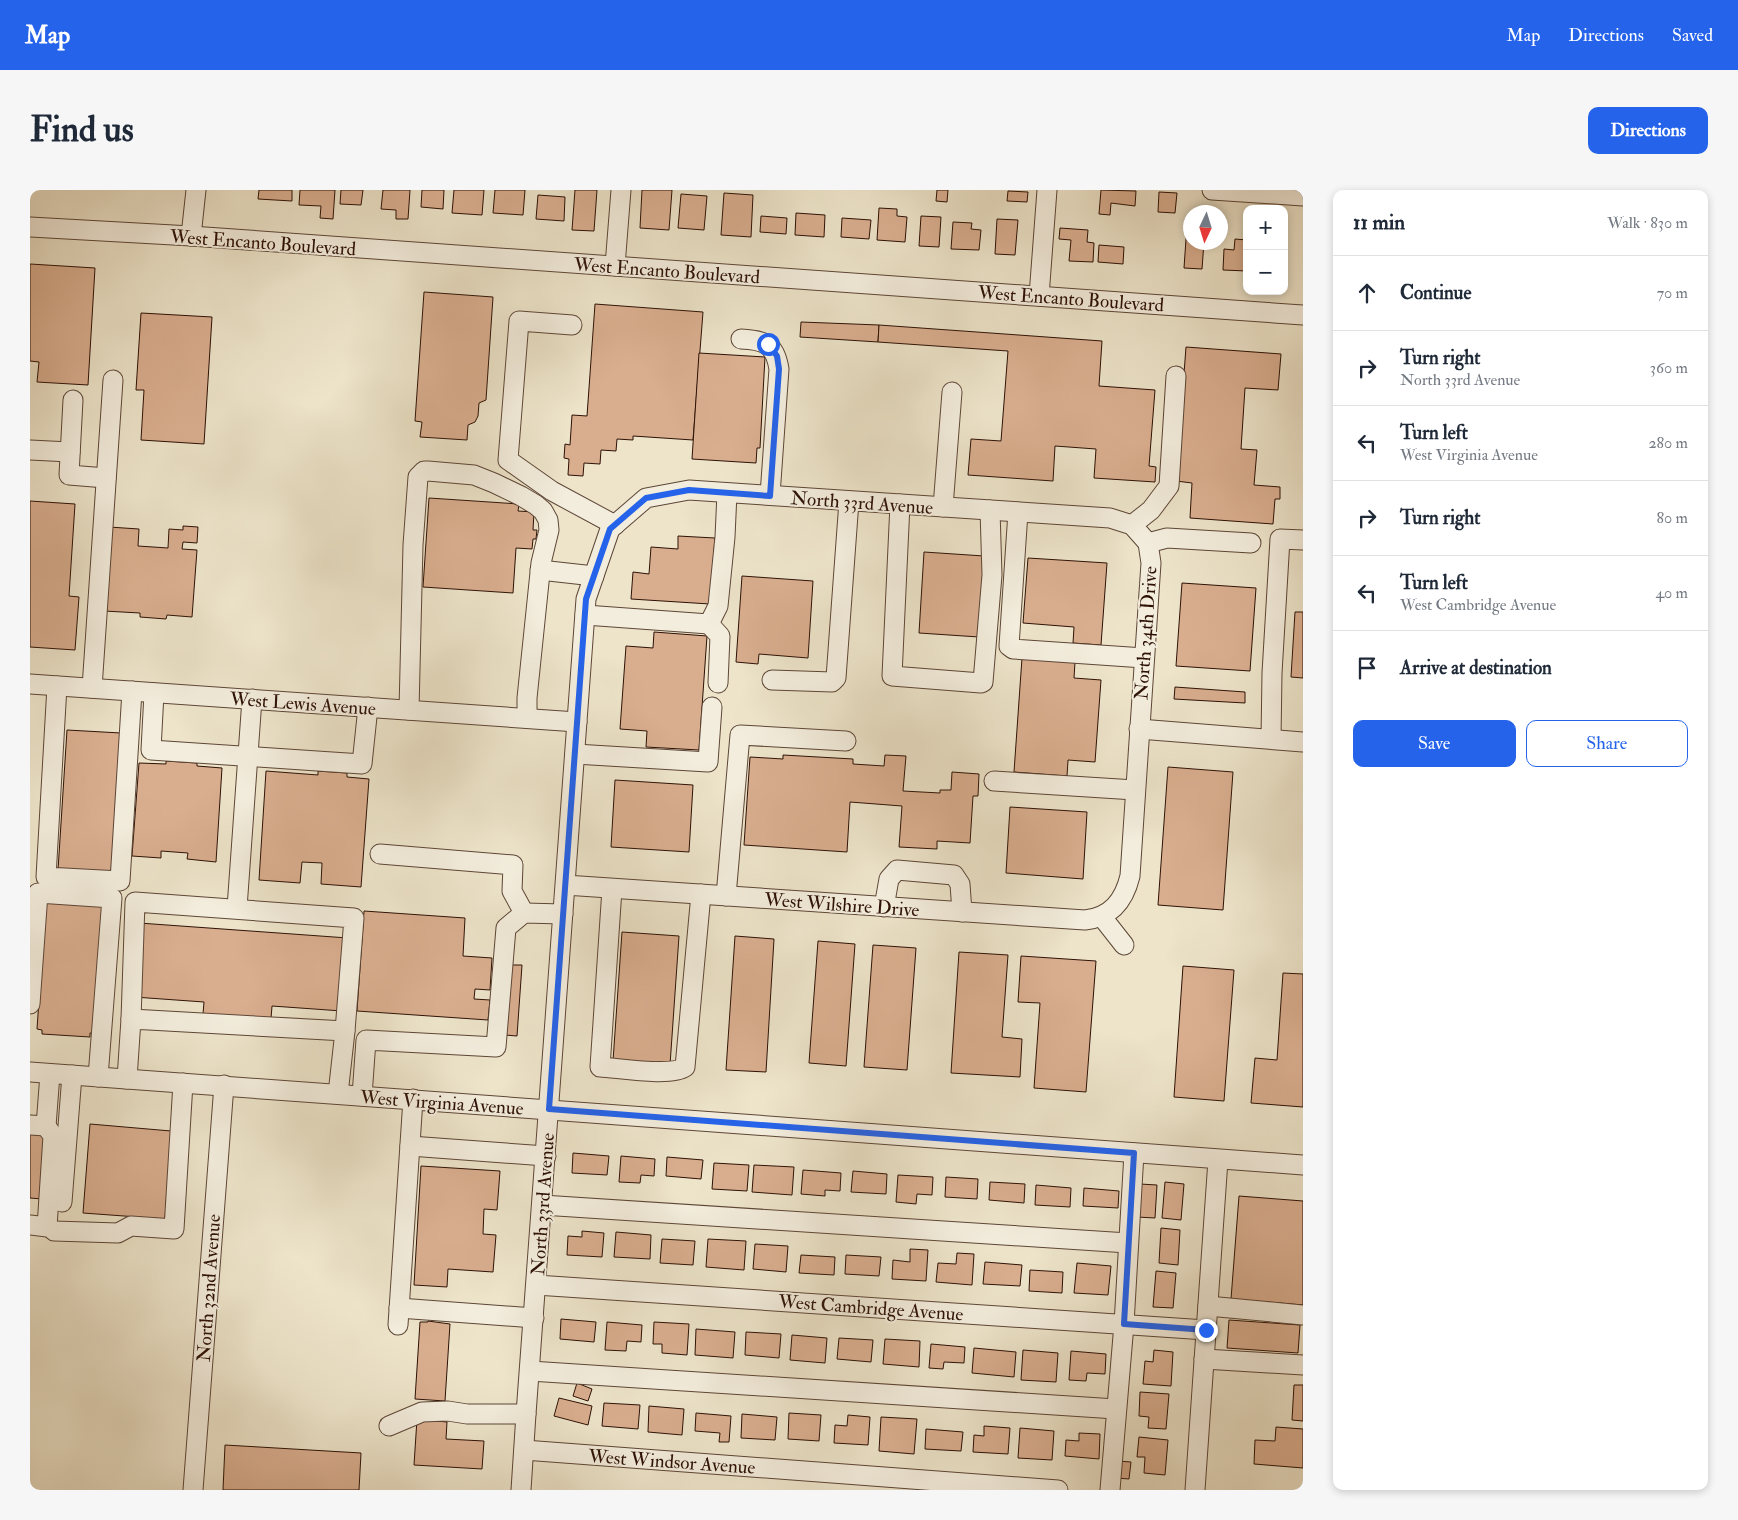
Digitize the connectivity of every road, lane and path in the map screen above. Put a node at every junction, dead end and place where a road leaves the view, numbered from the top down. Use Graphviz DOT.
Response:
graph roads {
  1 [pos="196,190"];
  2 [pos="621,190"];
  3 [pos="1046,190"];
  4 [pos="1212,190"];
  5 [pos="1303,196"];
  6 [pos="30,227"];
  7 [pos="191,236"];
  8 [pos="615,266"];
  9 [pos="1039,296"];
  10 [pos="1303,315"];
  11 [pos="572,325"];
  12 [pos="741,339"];
  13 [pos="1176,376"];
  14 [pos="113,380"];
  15 [pos="952,392"];
  16 [pos="73,400"];
  17 [pos="30,450"];
  18 [pos="70,452"];
  19 [pos="106,478"];
  20 [pos="726,493"];
  21 [pos="770,496"];
  22 [pos="849,501"];
  23 [pos="900,504"];
  24 [pos="944,507"];
  25 [pos="990,510"];
  26 [pos="1018,512"];
  27 [pos="615,525"];
  28 [pos="1132,526"];
  29 [pos="1303,540"];
  30 [pos="1148,542"];
  31 [pos="1252,542"];
  32 [pos="540,570"];
  33 [pos="594,576"];
  34 [pos="585,614"];
  35 [pos="710,624"];
  36 [pos="1144,658"];
  37 [pos="772,680"];
  38 [pos="718,683"];
  39 [pos="30,684"];
  40 [pos="57,686"];
  41 [pos="92,688"];
  42 [pos="132,691"];
  43 [pos="154,693"];
  44 [pos="252,699"];
  45 [pos="712,707"];
  46 [pos="368,708"];
  47 [pos="409,710"];
  48 [pos="527,718"];
  49 [pos="577,722"];
  50 [pos="1139,729"];
  51 [pos="1271,740"];
  52 [pos="846,741"];
  53 [pos="1303,742"];
  54 [pos="575,754"];
  55 [pos="248,756"];
  56 [pos="994,781"];
  57 [pos="1135,790"];
  58 [pos="380,854"];
  59 [pos="565,885"];
  60 [pos="612,888"];
  61 [pos="701,894"];
  62 [pos="726,896"];
  63 [pos="884,907"];
  64 [pos="237,908"];
  65 [pos="962,912"];
  66 [pos="1109,912"];
  67 [pos="524,913"];
  68 [pos="563,914"];
  69 [pos="1124,945"];
  70 [pos="30,1004"];
  71 [pos="131,1019"];
  72 [pos="345,1031"];
  73 [pos="30,1072"];
  74 [pos="50,1074"];
  75 [pos="72,1075"];
  76 [pos="98,1077"];
  77 [pos="127,1079"];
  78 [pos="183,1083"];
  79 [pos="224,1085"];
  80 [pos="338,1094"];
  81 [pos="362,1096"];
  82 [pos="413,1099"];
  83 [pos="549,1109"];
  84 [pos="38,1126"];
  85 [pos="410,1146"];
  86 [pos="1134,1153"];
  87 [pos="546,1156"];
  88 [pos="1218,1160"];
  89 [pos="1303,1165"];
  90 [pos="62,1202"];
  91 [pos="542,1205"];
  92 [pos="30,1225"];
  93 [pos="54,1231"];
  94 [pos="1128,1243"];
  95 [pos="536,1285"];
  96 [pos="1208,1306"];
  97 [pos="1303,1315"];
  98 [pos="534,1318"];
  99 [pos="1124,1324"];
  100 [pos="1206,1330"];
  101 [pos="1204,1359"];
  102 [pos="1303,1366"];
  103 [pos="530,1371"];
  104 [pos="1116,1409"];
  105 [pos="526,1414"];
  106 [pos="389,1426"];
  107 [pos="524,1450"];
  108 [pos="193,1490"];
  109 [pos="521,1490"];
  110 [pos="1058,1490"];
  111 [pos="1110,1490"];
  112 [pos="1195,1490"];
  1 -- 7 [label="street"];
  2 -- 8 [label="street"];
  3 -- 9 [label="street"];
  4 -- 5 [label="street"];
  6 -- 7 [label="street, West Encanto Boulevard"];
  7 -- 8 [label="street, West Encanto Boulevard"];
  8 -- 9 [label="street, West Encanto Boulevard"];
  9 -- 10 [label="street, West Encanto Boulevard"];
  11 -- 27 [label="street"];
  12 -- 21 [label="street"];
  13 -- 28 [label="street"];
  14 -- 19 [label="street"];
  15 -- 24 [label="street"];
  16 -- 18 [label="street"];
  17 -- 18 [label="street"];
  18 -- 19 [label="street"];
  19 -- 41 [label="street"];
  20 -- 21 [label="street, North 33rd Avenue"];
  20 -- 27 [label="street, North 33rd Avenue"];
  20 -- 35 [label="street"];
  21 -- 22 [label="street, North 33rd Avenue"];
  22 -- 23 [label="street, North 33rd Avenue"];
  22 -- 37 [label="street"];
  23 -- 24 [label="street, North 33rd Avenue"];
  23 -- 25 [label="street"];
  24 -- 25 [label="street, North 33rd Avenue"];
  25 -- 26 [label="street, North 33rd Avenue"];
  26 -- 28 [label="street, North 33rd Avenue"];
  26 -- 36 [label="street"];
  27 -- 33 [label="street, North 33rd Avenue"];
  28 -- 30 [label="street, North 34th Drive"];
  29 -- 51 [label="street"];
  30 -- 31 [label="street"];
  30 -- 36 [label="street, North 34th Drive"];
  32 -- 33 [label="street"];
  32 -- 47 [label="street"];
  32 -- 48 [label="street"];
  33 -- 34 [label="street, North 33rd Avenue"];
  34 -- 35 [label="street"];
  34 -- 49 [label="street, North 33rd Avenue"];
  35 -- 38 [label="street"];
  36 -- 50 [label="street, North 34th Drive"];
  39 -- 40 [label="street, West Lewis Avenue"];
  40 -- 41 [label="street, West Lewis Avenue"];
  40 -- 42 [label="street"];
  41 -- 42 [label="street, West Lewis Avenue"];
  42 -- 43 [label="street, West Lewis Avenue"];
  43 -- 44 [label="street, West Lewis Avenue"];
  43 -- 55 [label="street"];
  44 -- 46 [label="street, West Lewis Avenue"];
  44 -- 55 [label="street"];
  45 -- 54 [label="street"];
  46 -- 47 [label="street, West Lewis Avenue"];
  46 -- 55 [label="street"];
  47 -- 48 [label="street, West Lewis Avenue"];
  48 -- 49 [label="street, West Lewis Avenue"];
  49 -- 54 [label="street, North 33rd Avenue"];
  50 -- 51 [label="street"];
  50 -- 57 [label="street, North 34th Drive"];
  51 -- 53 [label="street"];
  52 -- 62 [label="street"];
  54 -- 59 [label="street, North 33rd Avenue"];
  55 -- 64 [label="street"];
  56 -- 57 [label="street"];
  57 -- 66 [label="street, North 34th Drive"];
  58 -- 67 [label="street"];
  59 -- 60 [label="street, West Wilshire Drive"];
  59 -- 68 [label="street, North 33rd Avenue"];
  60 -- 61 [label="street, West Wilshire Drive"];
  60 -- 61 [label="street"];
  61 -- 62 [label="street, West Wilshire Drive"];
  62 -- 63 [label="street, West Wilshire Drive"];
  63 -- 65 [label="street, West Wilshire Drive"];
  63 -- 65 [label="street"];
  64 -- 71 [label="street"];
  64 -- 72 [label="street"];
  65 -- 66 [label="street, West Wilshire Drive"];
  66 -- 69 [label="street"];
  67 -- 68 [label="street"];
  67 -- 81 [label="street"];
  68 -- 83 [label="street, North 33rd Avenue"];
  70 -- 76 [label="street"];
  71 -- 72 [label="street"];
  71 -- 77 [label="street"];
  72 -- 80 [label="street"];
  73 -- 74 [label="street, West Virginia Avenue"];
  74 -- 75 [label="street, West Virginia Avenue"];
  74 -- 84 [label="street"];
  75 -- 76 [label="street, West Virginia Avenue"];
  75 -- 90 [label="street"];
  76 -- 77 [label="street, West Virginia Avenue"];
  77 -- 78 [label="street, West Virginia Avenue"];
  78 -- 79 [label="street, West Virginia Avenue"];
  78 -- 93 [label="street"];
  79 -- 80 [label="street, West Virginia Avenue"];
  79 -- 108 [label="street, North 32nd Avenue"];
  80 -- 81 [label="street, West Virginia Avenue"];
  81 -- 82 [label="street, West Virginia Avenue"];
  82 -- 83 [label="street, West Virginia Avenue"];
  82 -- 85 [label="street"];
  83 -- 86 [label="street, West Virginia Avenue"];
  83 -- 87 [label="street, North 33rd Avenue"];
  84 -- 92 [label="street"];
  85 -- 87 [label="street"];
  85 -- 98 [label="street"];
  86 -- 88 [label="street, West Virginia Avenue"];
  86 -- 94 [label="street"];
  87 -- 91 [label="street, North 33rd Avenue"];
  88 -- 89 [label="street, West Virginia Avenue"];
  88 -- 96 [label="street"];
  91 -- 94 [label="street"];
  91 -- 95 [label="street, North 33rd Avenue"];
  94 -- 99 [label="street"];
  95 -- 98 [label="street, North 33rd Avenue"];
  95 -- 99 [label="street, West Cambridge Avenue"];
  96 -- 97 [label="street"];
  96 -- 100 [label="street"];
  98 -- 103 [label="street, North 33rd Avenue"];
  99 -- 100 [label="street, West Cambridge Avenue"];
  99 -- 104 [label="street"];
  100 -- 101 [label="street"];
  101 -- 102 [label="street"];
  101 -- 112 [label="street"];
  103 -- 104 [label="street"];
  103 -- 105 [label="street, North 33rd Avenue"];
  104 -- 111 [label="street"];
  105 -- 106 [label="street"];
  105 -- 107 [label="street, North 33rd Avenue"];
  107 -- 109 [label="street, North 33rd Avenue"];
  107 -- 110 [label="street, West Windsor Avenue"];
}
